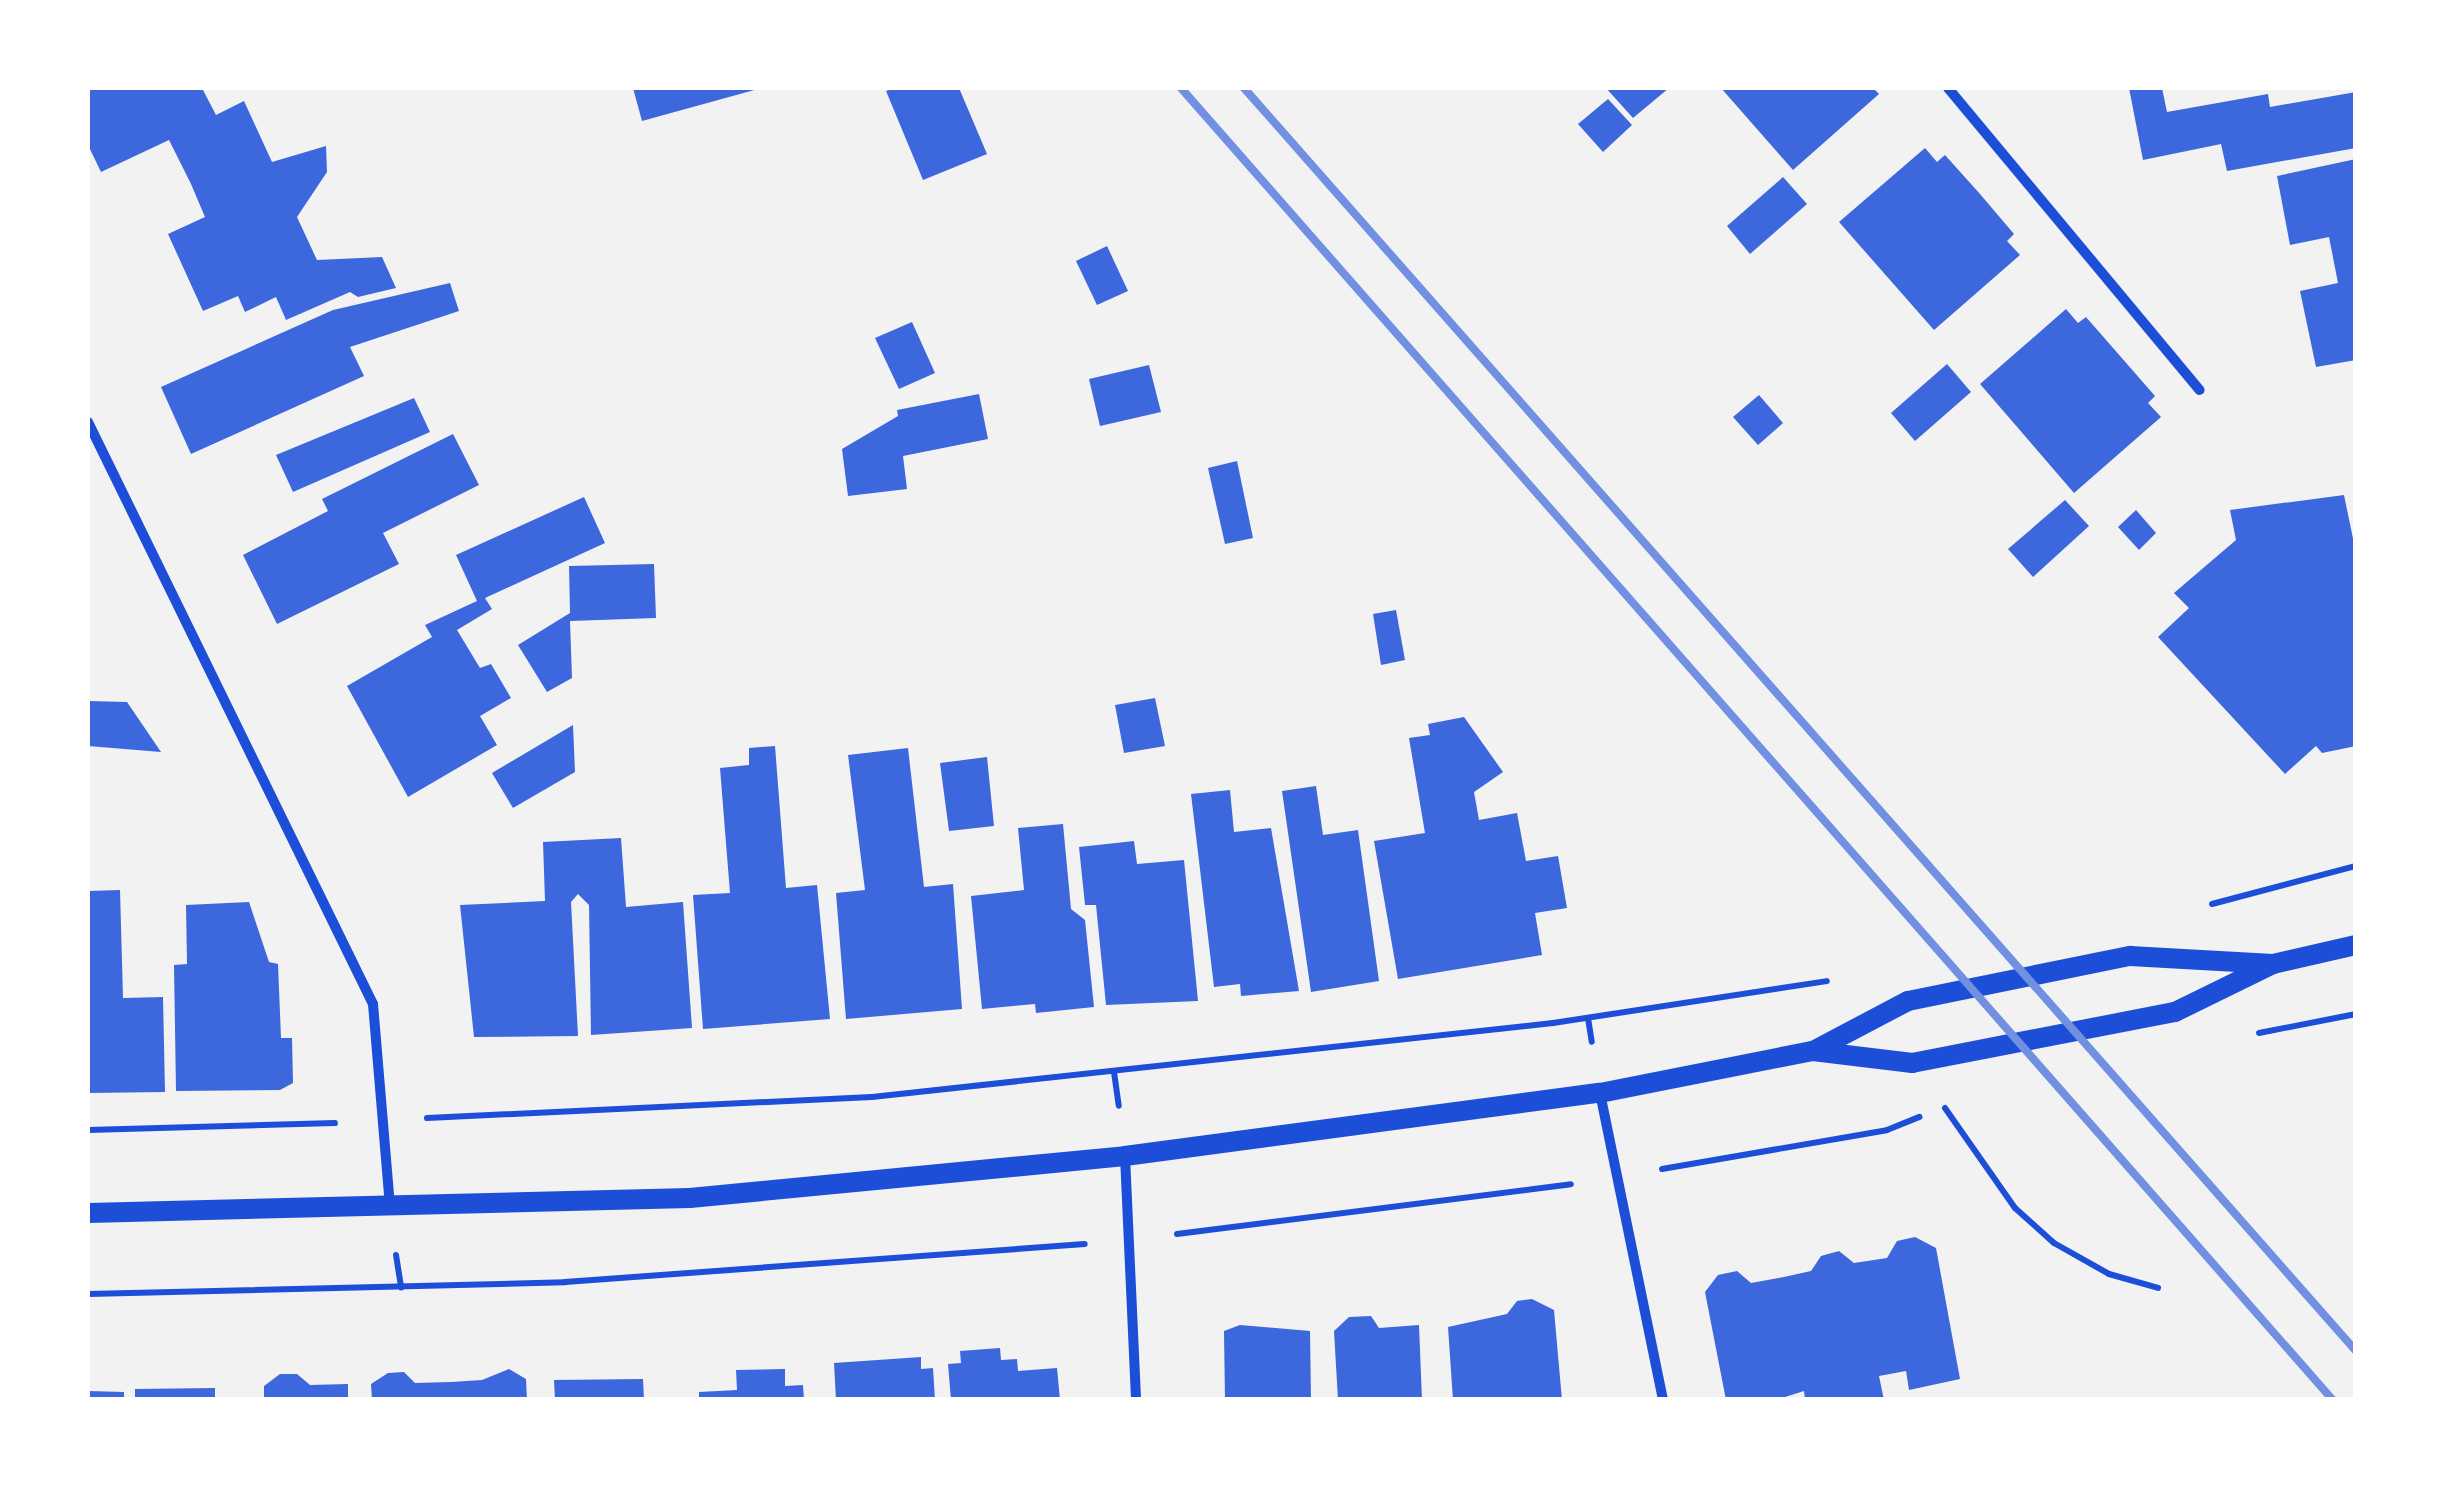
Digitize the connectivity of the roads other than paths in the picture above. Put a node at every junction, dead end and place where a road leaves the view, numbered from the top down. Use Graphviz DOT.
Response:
graph roads {
  1 [pos="1948,88"];
  2 [pos="2200,390"];
  3 [pos="88,422"];
  4 [pos="2356,945"];
  5 [pos="2273,964"];
  6 [pos="1814,1051"];
  7 [pos="1600,1093"];
  8 [pos="1126,1156"];
  9 [pos="390,1207"];
  10 [pos="88,1213"];
  11 [pos="1136,1400"];
  12 [pos="1664,1400"];
  1 -- 2 [label="street"];
  3 -- 9 [label="street"];
  4 -- 5 [label="main road"];
  5 -- 6 [label="main road"];
  5 -- 6 [label="main road"];
  6 -- 7 [label="main road"];
  7 -- 8 [label="main road"];
  7 -- 12 [label="street"];
  8 -- 9 [label="main road"];
  8 -- 11 [label="street"];
  9 -- 10 [label="main road"];
}
